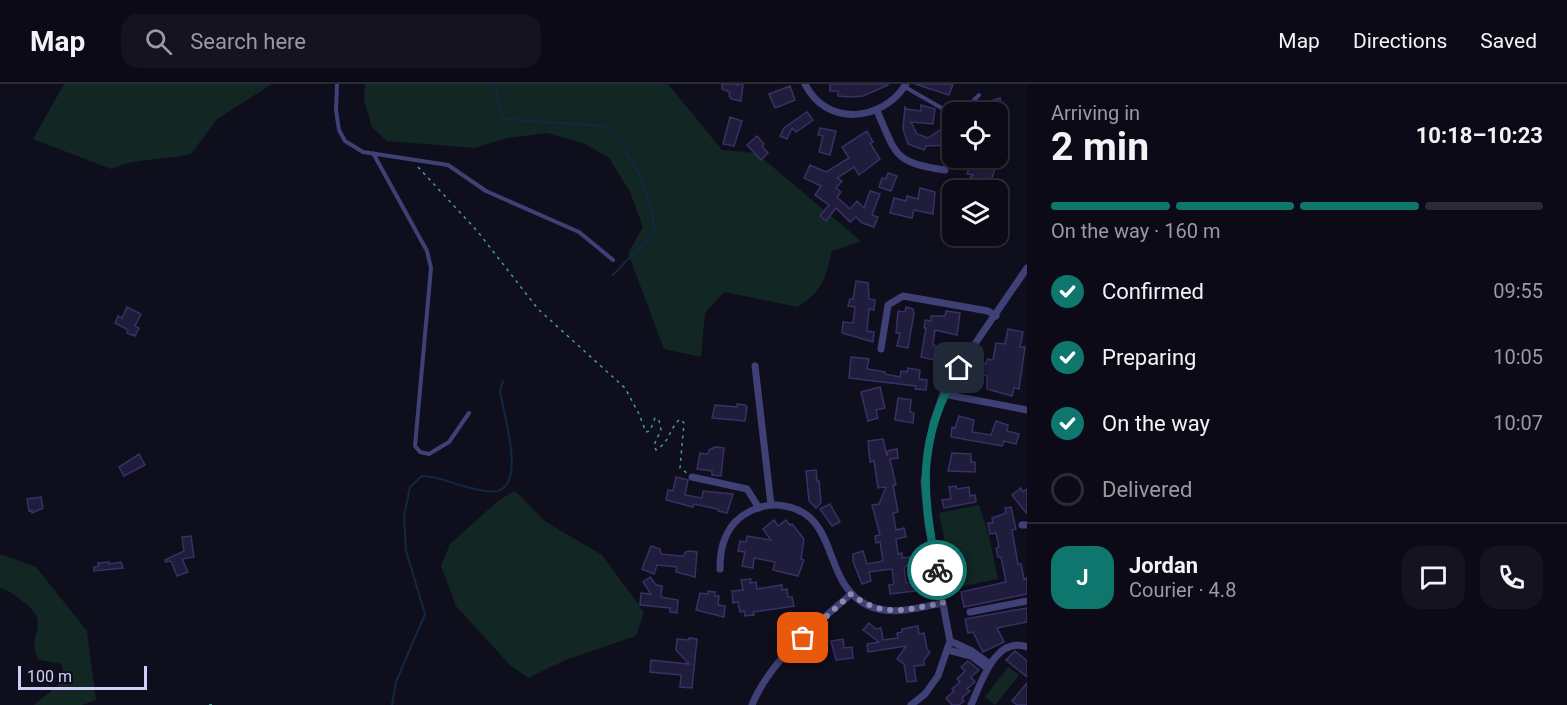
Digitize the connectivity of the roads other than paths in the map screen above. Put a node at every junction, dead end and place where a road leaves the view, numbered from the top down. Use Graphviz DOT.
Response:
graph roads {
  1 [pos="337,84"];
  2 [pos="806,84"];
  3 [pos="905,86"];
  4 [pos="979,95"];
  5 [pos="972,102"];
  6 [pos="942,108"];
  7 [pos="877,111"];
  8 [pos="373,153"];
  9 [pos="945,170"];
  10 [pos="613,260"];
  11 [pos="1027,268"];
  12 [pos="996,316"];
  13 [pos="881,349"];
  14 [pos="755,366"];
  15 [pos="943,394"];
  16 [pos="1027,410"];
  17 [pos="469,413"];
  18 [pos="692,477"];
  19 [pos="771,505"];
  20 [pos="759,508"];
  21 [pos="720,569"];
  22 [pos="851,594"];
  23 [pos="1027,601"];
  24 [pos="943,603"];
  25 [pos="970,612"];
  26 [pos="950,640"];
  27 [pos="1027,647"];
  28 [pos="948,650"];
  29 [pos="989,666"];
  30 [pos="752,705"];
  31 [pos="911,705"];
  32 [pos="971,705"];
  1 -- 8 [label="lane"];
  2 -- 7 [label="street"];
  3 -- 6 [label="lane"];
  3 -- 7 [label="street"];
  4 -- 5 [label="lane"];
  7 -- 9 [label="street"];
  8 -- 10 [label="lane"];
  8 -- 17 [label="lane"];
  11 -- 12 [label="street"];
  12 -- 13 [label="street"];
  12 -- 15 [label="street"];
  14 -- 19 [label="street"];
  15 -- 16 [label="street"];
  15 -- 24 [label="street"];
  18 -- 20 [label="street"];
  19 -- 20 [label="street"];
  19 -- 22 [label="street"];
  20 -- 21 [label="street"];
  22 -- 24 [label="street"];
  22 -- 30 [label="street"];
  23 -- 25 [label="street"];
  24 -- 26 [label="street"];
  26 -- 28 [label="street"];
  26 -- 29 [label="street"];
  27 -- 29 [label="street"];
  28 -- 29 [label="street"];
  28 -- 31 [label="street"];
  29 -- 32 [label="street"];
}
